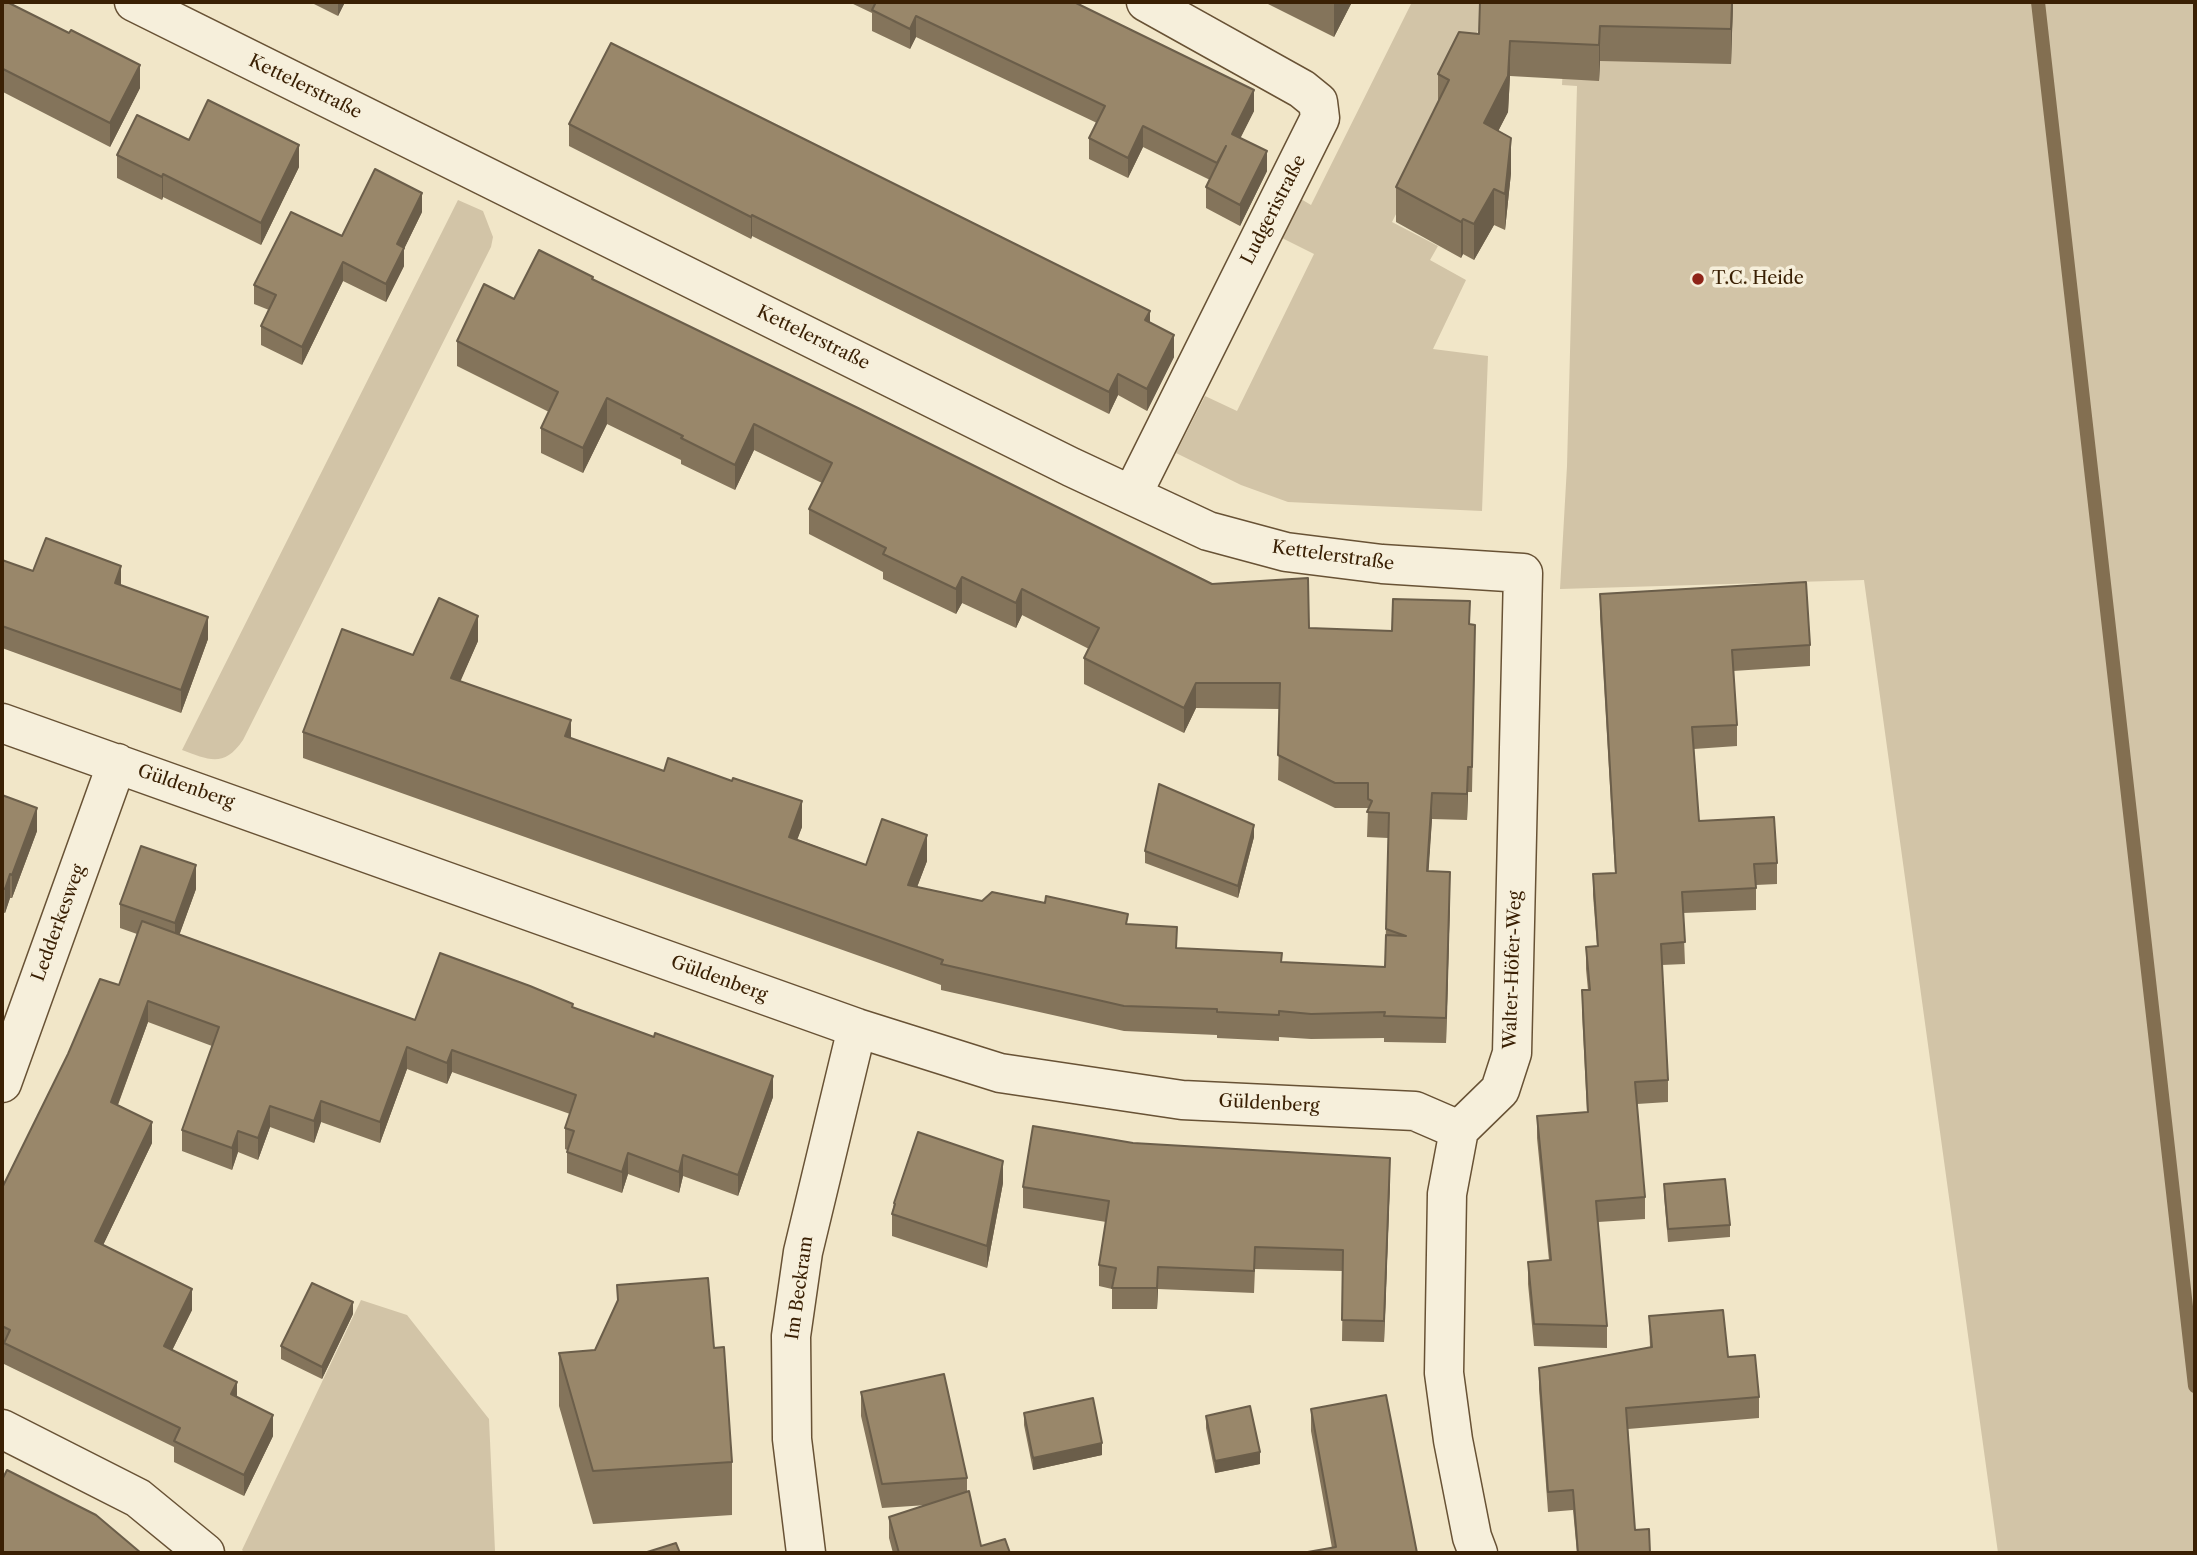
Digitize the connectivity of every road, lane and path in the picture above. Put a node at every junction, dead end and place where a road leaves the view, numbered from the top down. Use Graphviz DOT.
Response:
graph roads {
  1 [pos="134,2"];
  2 [pos="1146,2"];
  3 [pos="1132,495"];
  4 [pos="1523,573"];
  5 [pos="2,723"];
  6 [pos="117,763"];
  7 [pos="857,1028"];
  8 [pos="2,1083"];
  9 [pos="1460,1130"];
  10 [pos="2,1429"];
  11 [pos="205,1553"];
  12 [pos="807,1553"];
  13 [pos="1478,1553"];
  1 -- 3 [label="street, Kettelerstraße"];
  2 -- 3 [label="street, Ludgeristraße"];
  3 -- 4 [label="street, Kettelerstraße"];
  4 -- 9 [label="street, Walter-Höfer-Weg"];
  5 -- 6 [label="street, Güldenberg"];
  6 -- 7 [label="street, Güldenberg"];
  6 -- 8 [label="street, Ledderkesweg"];
  7 -- 9 [label="street, Güldenberg"];
  7 -- 12 [label="street, Im Beckram"];
  9 -- 13 [label="street"];
  10 -- 11 [label="street"];
}
